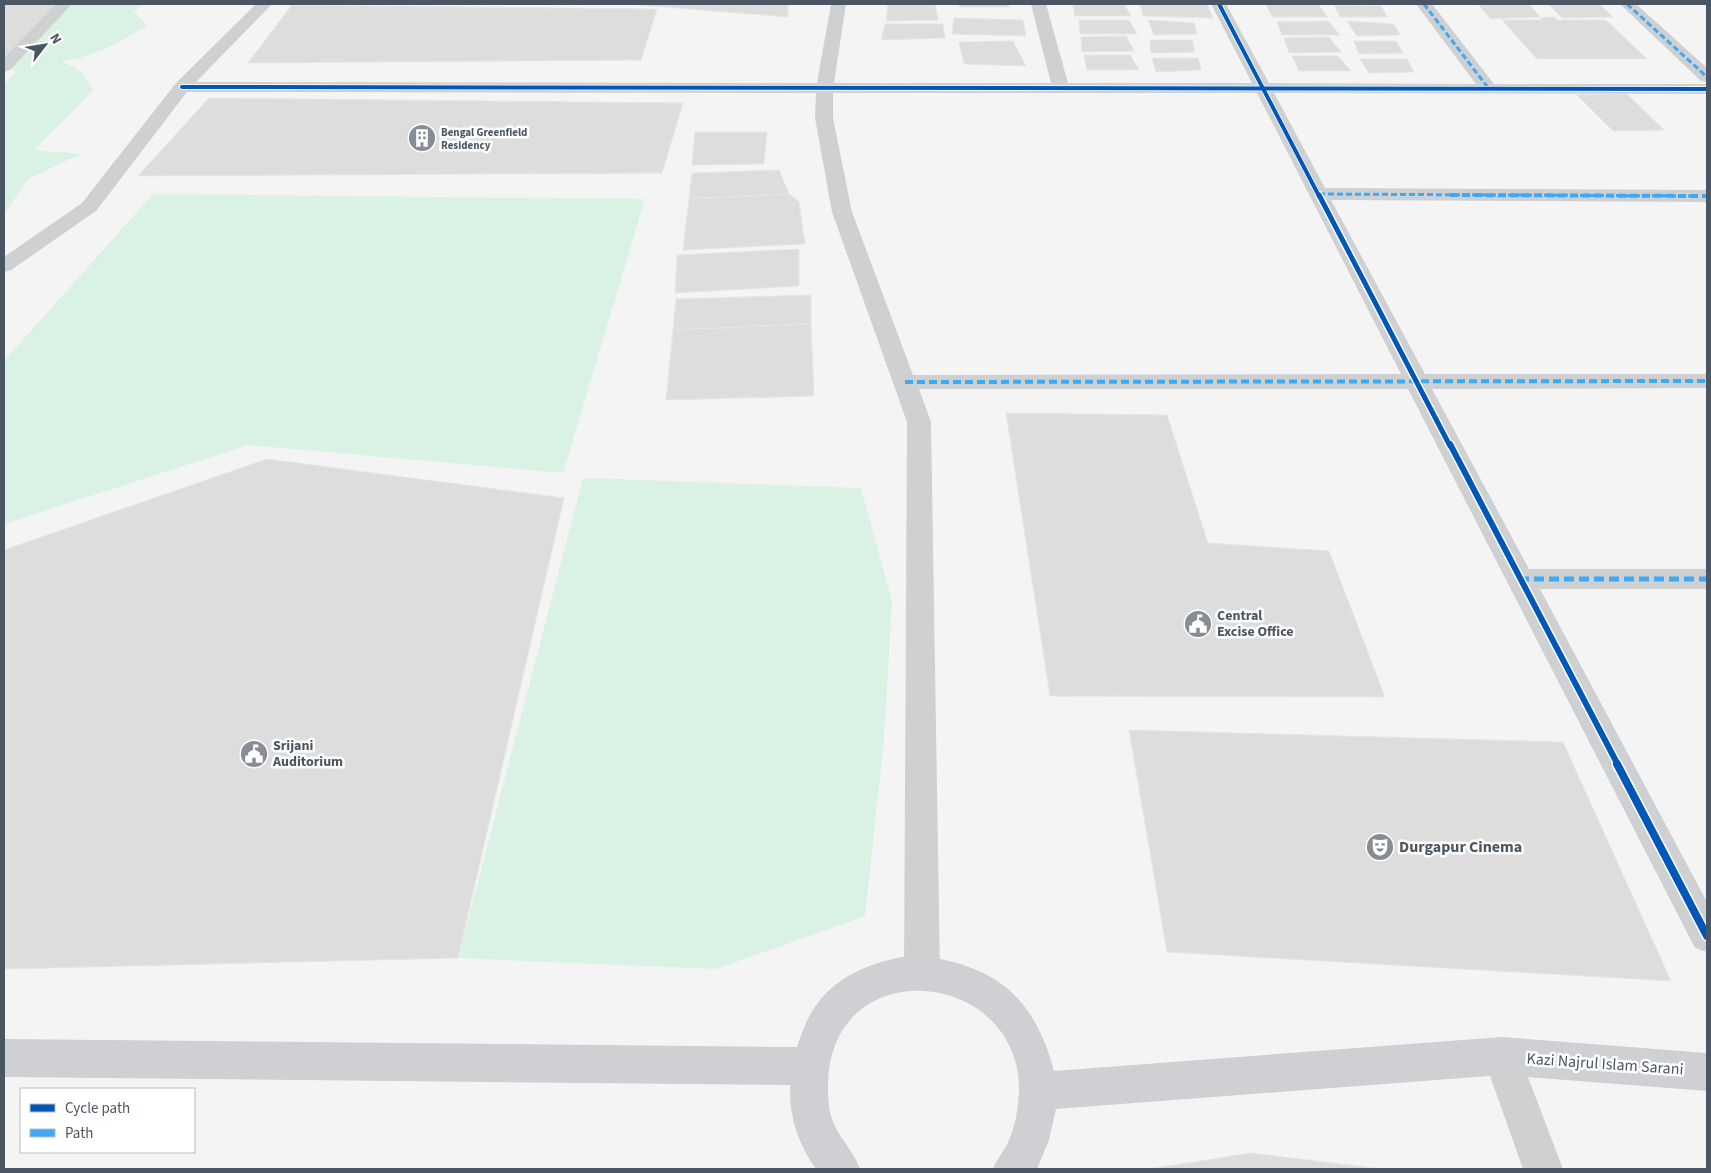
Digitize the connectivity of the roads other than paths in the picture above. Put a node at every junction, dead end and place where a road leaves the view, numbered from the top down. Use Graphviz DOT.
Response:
graph roads {
  1 [pos="64,4"];
  2 [pos="264,4"];
  3 [pos="839,4"];
  4 [pos="1039,4"];
  5 [pos="1219,4"];
  6 [pos="1424,4"];
  7 [pos="1627,4"];
  8 [pos="4,67"];
  9 [pos="1707,78"];
  10 [pos="182,87"];
  11 [pos="825,87"];
  12 [pos="1061,88"];
  13 [pos="1263,88"];
  14 [pos="1489,89"];
  15 [pos="1707,89"];
  16 [pos="1319,194"];
  17 [pos="1707,196"];
  18 [pos="4,266"];
  19 [pos="1416,381"];
  20 [pos="905,382"];
  21 [pos="1707,382"];
  22 [pos="1519,579"];
  23 [pos="1707,579"];
  24 [pos="1707,936"];
  25 [pos="922,971"];
  26 [pos="1502,1056"];
  27 [pos="4,1058"];
  28 [pos="809,1066"];
  29 [pos="1707,1072"];
  30 [pos="1039,1091"];
  31 [pos="840,1169"];
  32 [pos="1013,1169"];
  33 [pos="1543,1169"];
  1 -- 8 [label="street"];
  2 -- 10 [label="street"];
  3 -- 11 [label="street"];
  4 -- 12 [label="street"];
  5 -- 13 [label="street"];
  6 -- 14 [label="street"];
  7 -- 9 [label="street"];
  10 -- 11 [label="street"];
  10 -- 18 [label="street"];
  11 -- 12 [label="street"];
  11 -- 20 [label="street"];
  12 -- 13 [label="street"];
  13 -- 14 [label="street"];
  13 -- 16 [label="street"];
  14 -- 15 [label="street"];
  16 -- 17 [label="street"];
  16 -- 19 [label="street"];
  19 -- 20 [label="street"];
  19 -- 21 [label="street"];
  19 -- 22 [label="street"];
  20 -- 25 [label="street"];
  22 -- 23 [label="street"];
  22 -- 24 [label="street"];
  25 -- 28 [label="street"];
  25 -- 30 [label="street"];
  26 -- 29 [label="street, Kazi Najrul Islam Sarani"];
  26 -- 30 [label="street, Kazi Najrul Islam Sarani"];
  26 -- 33 [label="street"];
  27 -- 28 [label="street"];
  28 -- 31 [label="street"];
  30 -- 32 [label="street"];
}
